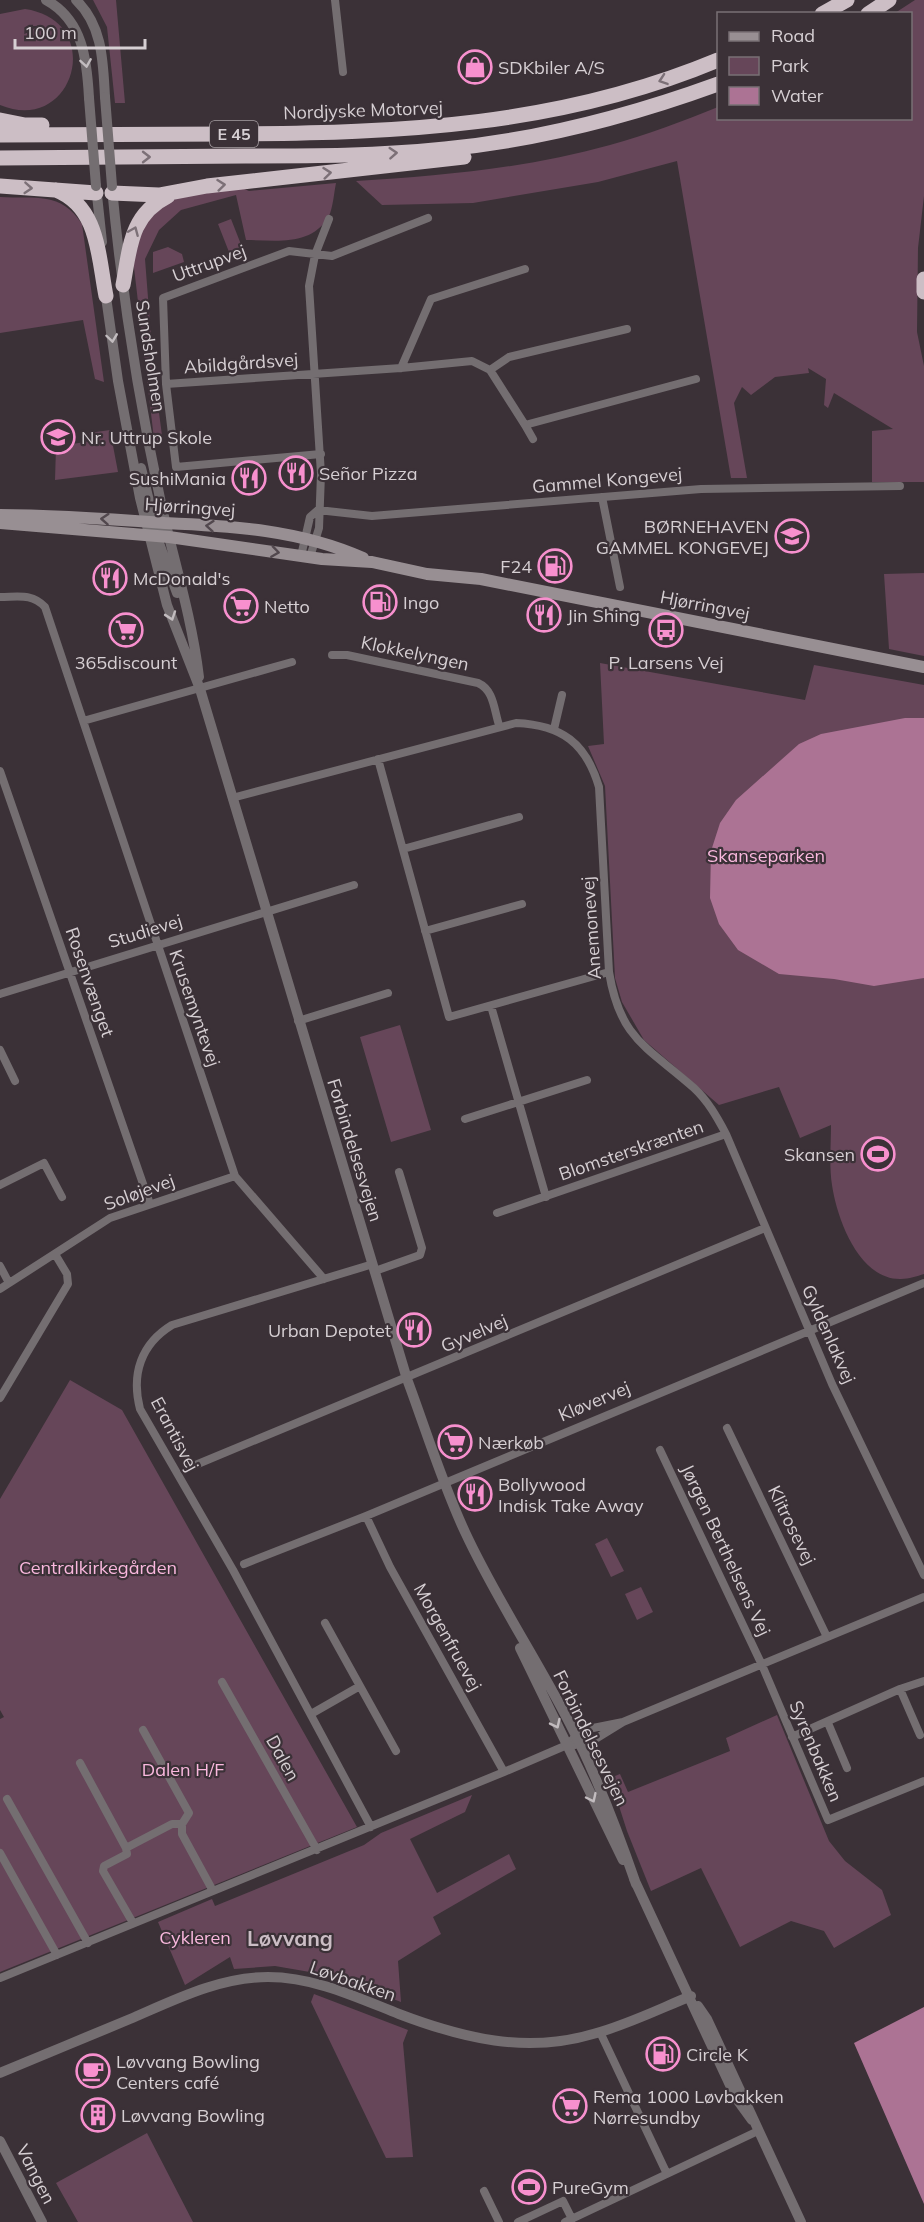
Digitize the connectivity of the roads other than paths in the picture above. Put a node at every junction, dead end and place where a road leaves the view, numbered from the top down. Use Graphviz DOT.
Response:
graph roads {
  1 [pos="46,0"];
  2 [pos="76,0"];
  3 [pos="335,0"];
  4 [pos="847,0"];
  5 [pos="889,0"];
  6 [pos="826,12"];
  7 [pos="870,12"];
  8 [pos="717,60"];
  9 [pos="343,72"];
  10 [pos="717,84"];
  11 [pos="0,120"];
  12 [pos="605,121"];
  13 [pos="468,124"];
  14 [pos="0,135"];
  15 [pos="0,158"];
  16 [pos="0,186"];
  17 [pos="96,189"];
  18 [pos="112,189"];
  19 [pos="56,190"];
  20 [pos="174,193"];
  21 [pos="428,218"];
  22 [pos="329,219"];
  23 [pos="315,255"];
  24 [pos="525,269"];
  25 [pos="924,279"];
  26 [pos="123,285"];
  27 [pos="924,292"];
  28 [pos="106,296"];
  29 [pos="627,329"];
  30 [pos="401,368"];
  31 [pos="490,370"];
  32 [pos="314,375"];
  33 [pos="696,379"];
  34 [pos="166,384"];
  35 [pos="525,425"];
  36 [pos="533,439"];
  37 [pos="321,454"];
  38 [pos="900,486"];
  39 [pos="602,497"];
  40 [pos="318,510"];
  41 [pos="0,514"];
  42 [pos="0,523"];
  43 [pos="157,529"];
  44 [pos="310,538"];
  45 [pos="305,556"];
  46 [pos="372,562"];
  47 [pos="620,587"];
  48 [pos="0,597"];
  49 [pos="191,629"];
  50 [pos="179,639"];
  51 [pos="332,655"];
  52 [pos="292,663"];
  53 [pos="924,667"];
  54 [pos="200,689"];
  55 [pos="562,695"];
  56 [pos="83,721"];
  57 [pos="498,725"];
  58 [pos="554,729"];
  59 [pos="378,759"];
  60 [pos="0,771"];
  61 [pos="232,798"];
  62 [pos="519,817"];
  63 [pos="403,849"];
  64 [pos="354,885"];
  65 [pos="522,904"];
  66 [pos="266,911"];
  67 [pos="425,931"];
  68 [pos="157,945"];
  69 [pos="69,972"];
  70 [pos="609,972"];
  71 [pos="388,993"];
  72 [pos="0,994"];
  73 [pos="491,1006"];
  74 [pos="298,1021"];
  75 [pos="0,1050"];
  76 [pos="587,1080"];
  77 [pos="15,1081"];
  78 [pos="518,1101"];
  79 [pos="709,1105"];
  80 [pos="465,1119"];
  81 [pos="726,1134"];
  82 [pos="399,1172"];
  83 [pos="235,1176"];
  84 [pos="0,1185"];
  85 [pos="62,1197"];
  86 [pos="546,1197"];
  87 [pos="150,1204"];
  88 [pos="497,1213"];
  89 [pos="765,1228"];
  90 [pos="55,1254"];
  91 [pos="0,1266"];
  92 [pos="374,1267"];
  93 [pos="324,1280"];
  94 [pos="924,1282"];
  95 [pos="9,1283"];
  96 [pos="0,1289"];
  97 [pos="808,1329"];
  98 [pos="408,1379"];
  99 [pos="0,1398"];
  100 [pos="727,1428"];
  101 [pos="660,1450"];
  102 [pos="194,1466"];
  103 [pos="444,1482"];
  104 [pos="366,1516"];
  105 [pos="244,1564"];
  106 [pos="924,1575"];
  107 [pos="924,1597"];
  108 [pos="505,1611"];
  109 [pos="325,1623"];
  110 [pos="827,1637"];
  111 [pos="762,1665"];
  112 [pos="924,1681"];
  113 [pos="222,1682"];
  114 [pos="360,1686"];
  115 [pos="900,1689"];
  116 [pos="311,1714"];
  117 [pos="828,1723"];
  118 [pos="142,1730"];
  119 [pos="920,1735"];
  120 [pos="792,1737"];
  121 [pos="578,1740"];
  122 [pos="567,1745"];
  123 [pos="396,1751"];
  124 [pos="80,1763"];
  125 [pos="847,1768"];
  126 [pos="504,1772"];
  127 [pos="924,1781"];
  128 [pos="7,1799"];
  129 [pos="182,1824"];
  130 [pos="371,1827"];
  131 [pos="126,1848"];
  132 [pos="316,1850"];
  133 [pos="0,1853"];
  134 [pos="636,1884"];
  135 [pos="213,1891"];
  136 [pos="133,1923"];
  137 [pos="88,1943"];
  138 [pos="57,1955"];
  139 [pos="0,1978"];
  140 [pos="691,1996"];
  141 [pos="600,2032"];
  142 [pos="0,2073"];
  143 [pos="758,2132"];
  144 [pos="0,2141"];
  145 [pos="667,2174"];
  146 [pos="484,2191"];
  147 [pos="568,2220"];
  148 [pos="42,2222"];
  149 [pos="499,2222"];
  150 [pos="518,2222"];
  151 [pos="801,2222"];
  1 -- 17 [label="street, Sundsholmen, one-way, bridge"];
  2 -- 18 [label="street, Sundsholmen, bridge"];
  3 -- 9 [label="street"];
  4 -- 6 [label="highway"];
  5 -- 7 [label="highway"];
  8 -- 13 [label="highway, Nordjyske Motorvej / E 45, one-way"];
  10 -- 12 [label="highway, E 45"];
  11 -- 13 [label="highway"];
  15 -- 12 [label="highway, E 45, one-way"];
  20 -- 12 [label="highway, one-way"];
  13 -- 14 [label="highway, Nordjyske Motorvej / E 45"];
  16 -- 19 [label="highway, one-way"];
  17 -- 18 [label="street"];
  17 -- 19 [label="highway"];
  17 -- 28 [label="street, Sundsholmen"];
  18 -- 20 [label="highway"];
  18 -- 26 [label="street, Sundsholmen"];
  19 -- 28 [label="highway"];
  26 -- 20 [label="highway, one-way"];
  21 -- 23 [label="street, Uttrupvej"];
  22 -- 23 [label="street"];
  23 -- 32 [label="street"];
  23 -- 34 [label="street, Uttrupvej"];
  24 -- 30 [label="street"];
  25 -- 27 [label="highway"];
  26 -- 43 [label="street, Sundsholmen"];
  28 -- 43 [label="street, Sundsholmen, one-way"];
  29 -- 31 [label="street"];
  30 -- 31 [label="street, Abildgårdsvej"];
  30 -- 32 [label="street, Abildgårdsvej"];
  31 -- 35 [label="street"];
  32 -- 34 [label="street, Abildgårdsvej"];
  32 -- 37 [label="street"];
  33 -- 35 [label="street"];
  34 -- 37 [label="street, Abildgårdsvej"];
  35 -- 36 [label="street"];
  37 -- 40 [label="street"];
  38 -- 39 [label="street, Gammel Kongevej"];
  39 -- 40 [label="street, Gammel Kongevej"];
  39 -- 47 [label="street"];
  40 -- 44 [label="street"];
  43 -- 41 [label="main road, Hjørringvej, one-way"];
  42 -- 43 [label="main road, Hjørringvej"];
  44 -- 43 [label="main road, Hjørringvej, one-way"];
  43 -- 45 [label="main road, Hjørringvej, one-way"];
  43 -- 49 [label="street, Forbindelsesvejen"];
  43 -- 50 [label="street, Forbindelsesvejen, one-way"];
  44 -- 45 [label="street"];
  44 -- 46 [label="main road, Hjørringvej"];
  45 -- 46 [label="main road, Hjørringvej"];
  46 -- 53 [label="main road, Hjørringvej"];
  48 -- 56 [label="street, Krusemyntevej"];
  49 -- 50 [label="street"];
  49 -- 54 [label="street, Forbindelsesvejen"];
  50 -- 54 [label="street, Forbindelsesvejen"];
  51 -- 57 [label="street, Klokkelyngen"];
  52 -- 54 [label="street"];
  54 -- 56 [label="street"];
  54 -- 61 [label="street, Forbindelsesvejen"];
  55 -- 58 [label="street"];
  56 -- 68 [label="street, Krusemyntevej"];
  57 -- 58 [label="street, Anemonevej"];
  57 -- 59 [label="street, Anemonevej"];
  58 -- 70 [label="street, Anemonevej"];
  59 -- 61 [label="street, Anemonevej"];
  59 -- 63 [label="street"];
  60 -- 69 [label="street, Rosenvænget"];
  61 -- 66 [label="street, Forbindelsesvejen"];
  62 -- 63 [label="street"];
  63 -- 67 [label="street"];
  64 -- 66 [label="street, Studievej"];
  65 -- 67 [label="street"];
  66 -- 68 [label="street, Studievej"];
  66 -- 74 [label="street, Forbindelsesvejen"];
  67 -- 73 [label="street"];
  68 -- 69 [label="street, Studievej"];
  68 -- 83 [label="street, Krusemyntevej"];
  69 -- 72 [label="street, Studievej"];
  69 -- 87 [label="street, Rosenvænget"];
  70 -- 73 [label="street"];
  70 -- 79 [label="street, Anemonevej"];
  71 -- 74 [label="street"];
  73 -- 78 [label="street, Blomsterskrænten"];
  74 -- 92 [label="street, Forbindelsesvejen"];
  75 -- 77 [label="street"];
  76 -- 78 [label="street"];
  78 -- 80 [label="street"];
  78 -- 86 [label="street, Blomsterskrænten"];
  79 -- 81 [label="street, Gyldenlakvej"];
  81 -- 86 [label="street, Blomsterskrænten"];
  81 -- 89 [label="street, Gyldenlakvej"];
  82 -- 92 [label="street, Erantisvej"];
  83 -- 87 [label="street, Soløjevej"];
  83 -- 93 [label="street, Krusemyntevej"];
  84 -- 85 [label="street"];
  86 -- 88 [label="street, Blomsterskrænten"];
  87 -- 90 [label="street, Soløjevej"];
  89 -- 97 [label="street, Gyldenlakvej"];
  89 -- 98 [label="street, Gyvelvej"];
  90 -- 95 [label="street, Soløjevej"];
  90 -- 99 [label="street"];
  91 -- 95 [label="street"];
  92 -- 93 [label="street, Erantisvej"];
  92 -- 98 [label="street, Forbindelsesvejen"];
  93 -- 116 [label="street, Erantisvej"];
  94 -- 97 [label="street, Kløvervej"];
  95 -- 96 [label="street, Soløjevej"];
  97 -- 103 [label="street, Kløvervej"];
  97 -- 106 [label="street, Gyldenlakvej"];
  98 -- 102 [label="street, Gyvelvej"];
  98 -- 103 [label="street, Forbindelsesvejen"];
  100 -- 110 [label="street, Klitrosevej"];
  101 -- 111 [label="street, Jørgen Berthelsens Vej"];
  103 -- 104 [label="street, Kløvervej"];
  103 -- 108 [label="street, Forbindelsesvejen"];
  104 -- 105 [label="street, Kløvervej"];
  104 -- 126 [label="street, Morgenfruevej"];
  107 -- 110 [label="street, Jørgen Berthelsens Vej"];
  108 -- 121 [label="street, Forbindelsesvejen"];
  108 -- 122 [label="street, Forbindelsesvejen, one-way"];
  109 -- 114 [label="street"];
  110 -- 111 [label="street, Jørgen Berthelsens Vej"];
  111 -- 120 [label="street, Syrenbakken"];
  111 -- 121 [label="street, Jørgen Berthelsens Vej"];
  112 -- 115 [label="street"];
  113 -- 132 [label="street, Dalen"];
  114 -- 116 [label="street"];
  114 -- 123 [label="street"];
  115 -- 117 [label="street"];
  115 -- 119 [label="street"];
  116 -- 130 [label="street, Erantisvej"];
  117 -- 120 [label="street"];
  117 -- 125 [label="street"];
  118 -- 129 [label="street"];
  120 -- 127 [label="street, Syrenbakken"];
  121 -- 122 [label="street, Jørgen Berthelsens Vej"];
  121 -- 134 [label="street, Forbindelsesvejen"];
  122 -- 126 [label="street, Jørgen Berthelsens Vej"];
  122 -- 134 [label="street, Forbindelsesvejen, one-way"];
  124 -- 131 [label="street"];
  126 -- 130 [label="street, Jørgen Berthelsens Vej"];
  128 -- 137 [label="street"];
  129 -- 131 [label="street"];
  129 -- 135 [label="street"];
  130 -- 132 [label="street"];
  131 -- 136 [label="street"];
  132 -- 135 [label="street"];
  133 -- 138 [label="street"];
  134 -- 140 [label="street, Forbindelsesvejen"];
  135 -- 136 [label="street"];
  136 -- 137 [label="street"];
  137 -- 138 [label="street"];
  138 -- 139 [label="street"];
  140 -- 141 [label="street, Løvbakken"];
  140 -- 143 [label="street, Forbindelsesvejen"];
  141 -- 142 [label="street, Løvbakken"];
  141 -- 145 [label="street"];
  143 -- 145 [label="street"];
  143 -- 151 [label="street, Forbindelsesvejen"];
  144 -- 148 [label="street, Vangen"];
  145 -- 147 [label="street"];
  146 -- 149 [label="street"];
  147 -- 150 [label="street"];
}
